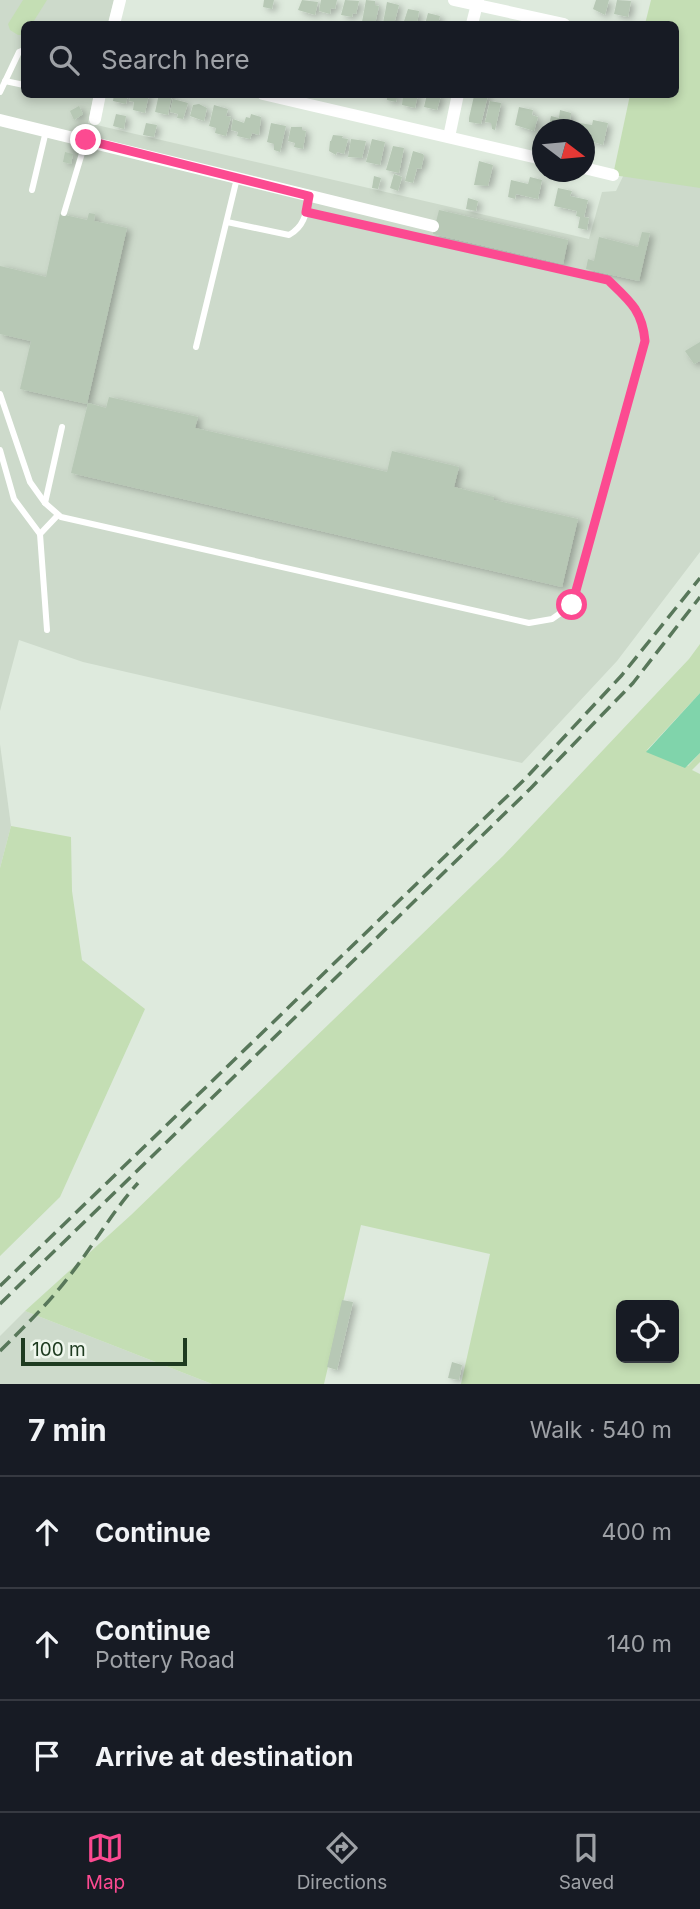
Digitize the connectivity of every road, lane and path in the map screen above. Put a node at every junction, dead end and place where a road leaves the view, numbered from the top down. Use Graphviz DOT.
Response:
graph roads {
  1 [pos="120,0"];
  2 [pos="454,0"];
  3 [pos="477,3"];
  4 [pos="115,21"];
  5 [pos="473,21"];
  6 [pos="552,21"];
  7 [pos="21,51"];
  8 [pos="21,85"];
  9 [pos="2,86"];
  10 [pos="99,98"];
  11 [pos="280,98"];
  12 [pos="457,98"];
  13 [pos="95,119"];
  14 [pos="0,120"];
  15 [pos="46,131"];
  16 [pos="449,137"];
  17 [pos="86,140"];
  18 [pos="532,157"];
  19 [pos="595,171"];
  20 [pos="612,175"];
  21 [pos="237,178"];
  22 [pos="32,190"];
  23 [pos="309,196"];
  24 [pos="306,212"];
  25 [pos="64,213"];
  26 [pos="227,222"];
  27 [pos="433,226"];
  28 [pos="196,347"];
  29 [pos="0,394"];
  30 [pos="62,427"];
  31 [pos="0,450"];
  32 [pos="45,503"];
  33 [pos="58,515"];
  34 [pos="40,534"];
  35 [pos="47,630"];
  1 -- 4 [label="street"];
  2 -- 3 [label="street"];
  3 -- 5 [label="street"];
  3 -- 6 [label="street"];
  7 -- 9 [label="lane"];
  8 -- 9 [label="lane"];
  10 -- 13 [label="street"];
  11 -- 16 [label="street"];
  12 -- 16 [label="street"];
  14 -- 15 [label="street"];
  15 -- 17 [label="street"];
  15 -- 22 [label="lane"];
  16 -- 18 [label="street"];
  17 -- 21 [label="street"];
  17 -- 25 [label="lane"];
  19 -- 20 [label="street"];
  21 -- 23 [label="street"];
  21 -- 26 [label="lane"];
  23 -- 24 [label="lane"];
  23 -- 27 [label="street"];
  24 -- 26 [label="lane"];
  24 -- 33 [label="lane"];
  26 -- 28 [label="lane"];
  29 -- 32 [label="lane"];
  30 -- 32 [label="lane"];
  31 -- 34 [label="lane"];
  32 -- 33 [label="lane"];
  33 -- 34 [label="lane"];
  34 -- 35 [label="lane"];
}
